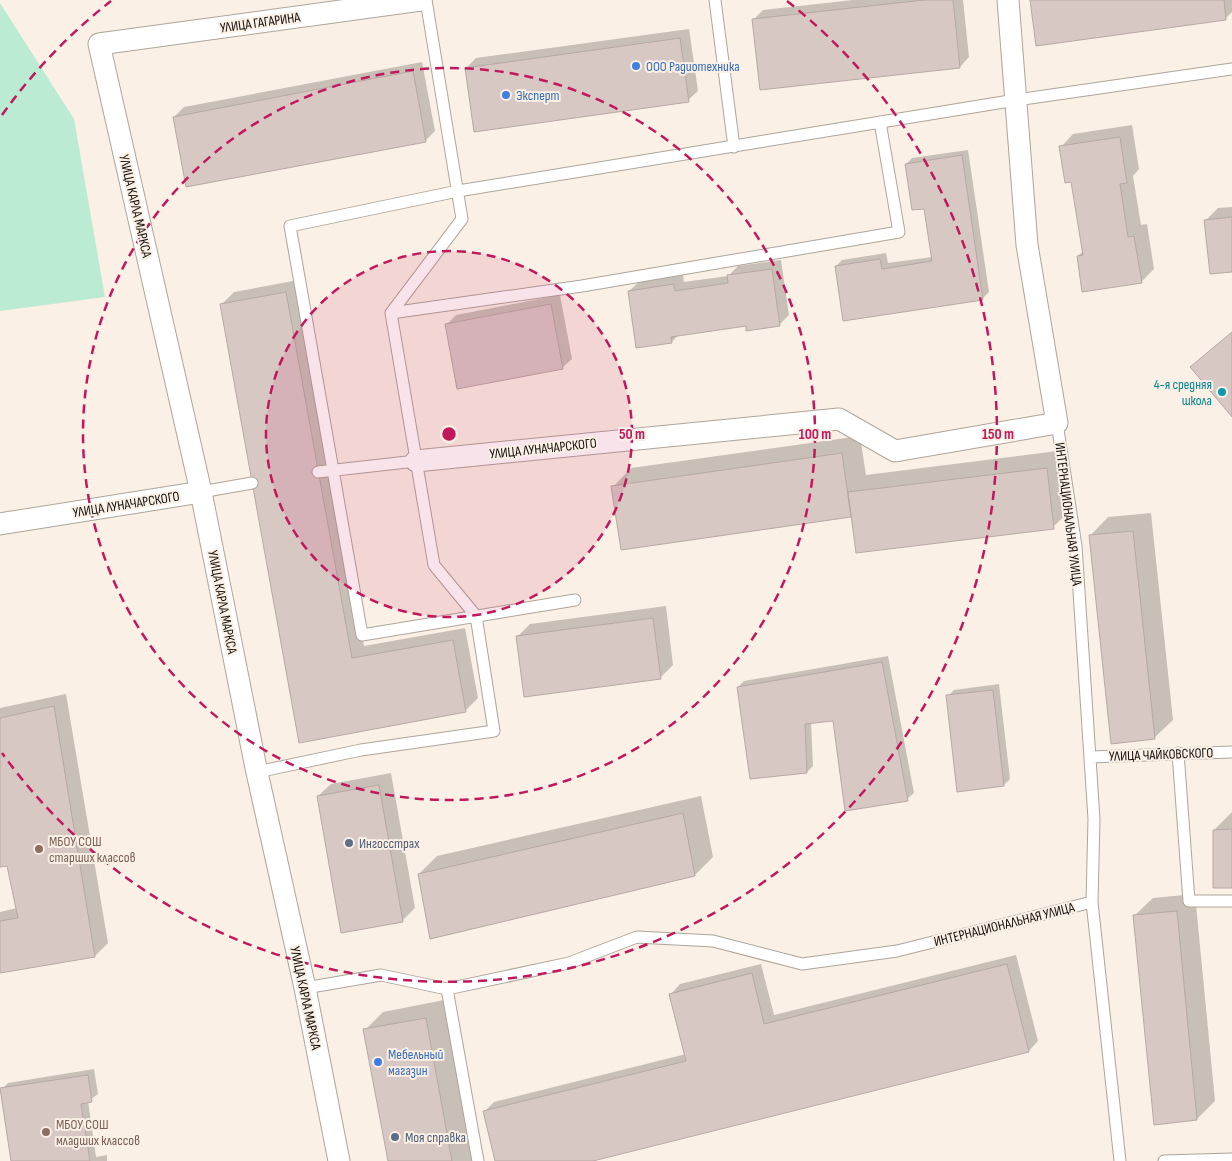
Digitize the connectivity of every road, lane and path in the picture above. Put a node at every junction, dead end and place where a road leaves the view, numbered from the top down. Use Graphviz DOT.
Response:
graph roads {
  1 [pos="421,0"];
  2 [pos="426,0"];
  3 [pos="715,0"];
  4 [pos="1008,0"];
  5 [pos="99,44"];
  6 [pos="1232,69"];
  7 [pos="1016,100"];
  8 [pos="880,122"];
  9 [pos="734,146"];
  10 [pos="458,191"];
  11 [pos="391,312"];
  12 [pos="1057,423"];
  13 [pos="416,461"];
  14 [pos="333,471"];
  15 [pos="318,472"];
  16 [pos="252,483"];
  17 [pos="202,492"];
  18 [pos="0,524"];
  19 [pos="575,600"];
  20 [pos="476,616"];
  21 [pos="1232,752"];
  22 [pos="1178,753"];
  23 [pos="1090,757"];
  24 [pos="257,772"];
  25 [pos="1232,901"];
  26 [pos="1092,902"];
  27 [pos="305,988"];
  28 [pos="448,989"];
  29 [pos="1232,1158"];
  30 [pos="339,1161"];
  31 [pos="478,1161"];
  32 [pos="1120,1161"];
  33 [pos="1164,1161"];
  1 -- 5 [label="street, УЛИЦА ГАГАРИНА"];
  2 -- 10 [label="lane"];
  3 -- 9 [label="lane"];
  4 -- 7 [label="street"];
  5 -- 17 [label="street, УЛИЦА КАРЛА МАРКСА"];
  6 -- 7 [label="lane"];
  7 -- 8 [label="lane"];
  7 -- 12 [label="street"];
  8 -- 9 [label="lane"];
  8 -- 11 [label="lane"];
  9 -- 10 [label="lane"];
  10 -- 11 [label="lane"];
  10 -- 14 [label="lane"];
  11 -- 13 [label="lane"];
  12 -- 13 [label="street, УЛИЦА ЛУНАЧАРСКОГО"];
  12 -- 23 [label="lane, ИНТЕРНАЦИОНАЛЬНАЯ УЛИЦА"];
  13 -- 14 [label="lane, УЛИЦА ЛУНАЧАРСКОГО"];
  13 -- 20 [label="lane"];
  14 -- 15 [label="lane, УЛИЦА ЛУНАЧАРСКОГО"];
  14 -- 20 [label="lane"];
  16 -- 17 [label="lane, УЛИЦА ЛУНАЧАРСКОГО"];
  17 -- 18 [label="street, УЛИЦА ЛУНАЧАРСКОГО"];
  17 -- 24 [label="street, УЛИЦА КАРЛА МАРКСА"];
  19 -- 20 [label="lane"];
  20 -- 24 [label="lane"];
  21 -- 22 [label="lane, УЛИЦА ЧАЙКОВСКОГО"];
  22 -- 23 [label="lane, УЛИЦА ЧАЙКОВСКОГО"];
  22 -- 25 [label="lane"];
  23 -- 26 [label="lane, ИНТЕРНАЦИОНАЛЬНАЯ УЛИЦА"];
  24 -- 27 [label="street, УЛИЦА КАРЛА МАРКСА"];
  26 -- 28 [label="lane, ИНТЕРНАЦИОНАЛЬНАЯ УЛИЦА"];
  26 -- 32 [label="lane"];
  27 -- 28 [label="lane, ИНТЕРНАЦИОНАЛЬНАЯ УЛИЦА"];
  27 -- 30 [label="street, УЛИЦА КАРЛА МАРКСА"];
  28 -- 31 [label="lane"];
  29 -- 33 [label="lane"];
}
